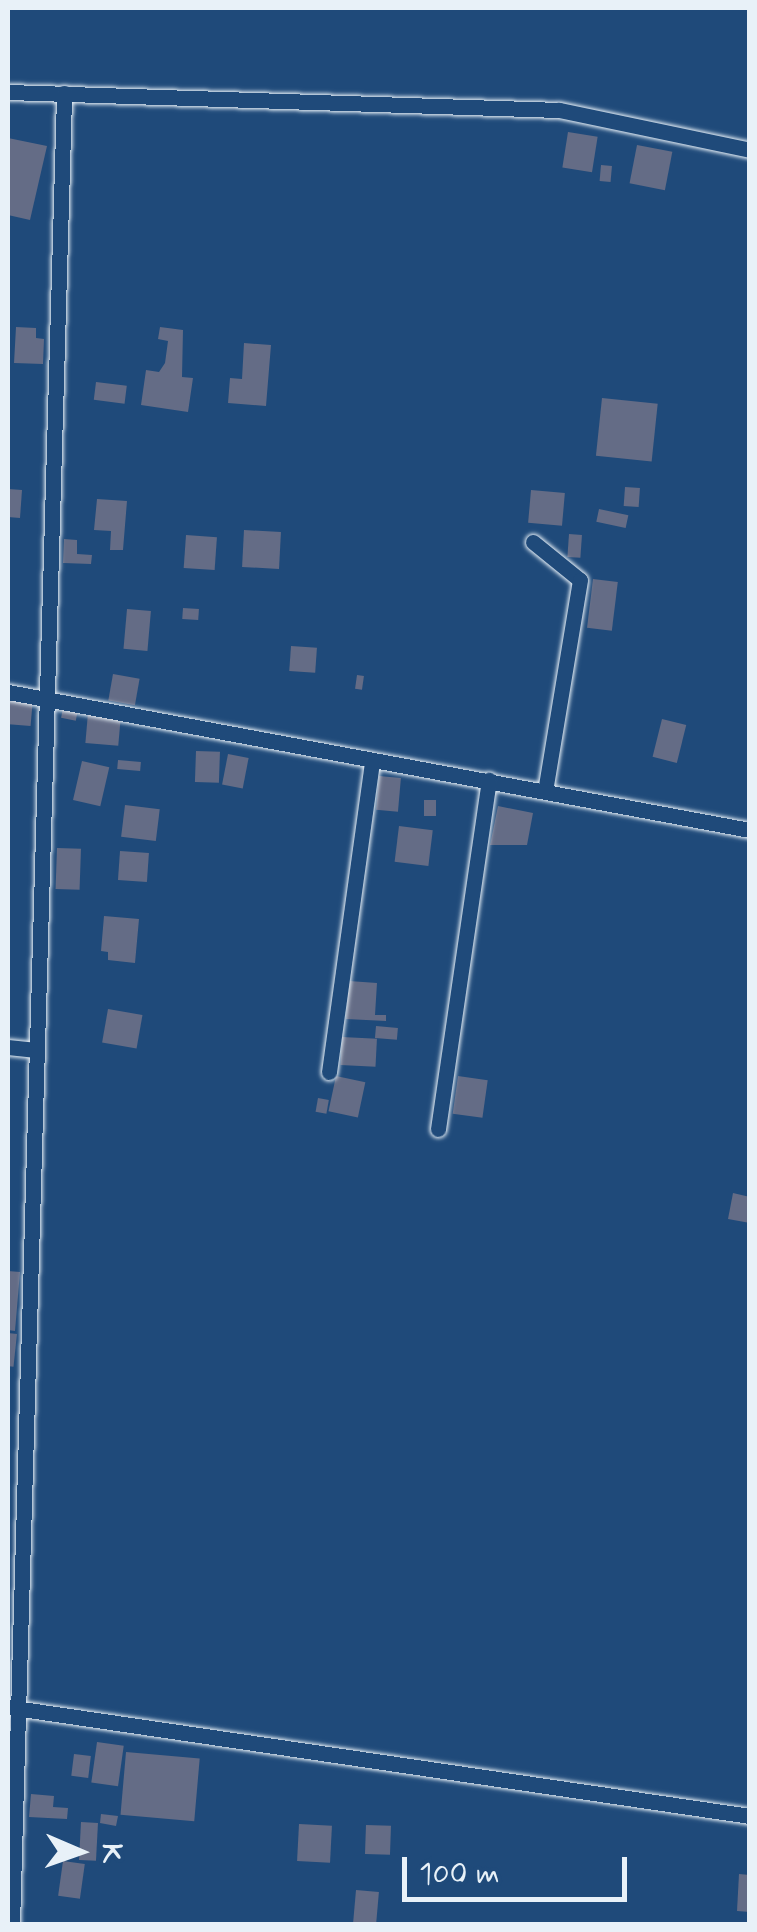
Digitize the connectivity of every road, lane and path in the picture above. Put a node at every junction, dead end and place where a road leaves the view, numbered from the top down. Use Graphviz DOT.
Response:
graph roads {
  1 [pos="8,92"];
  2 [pos="64,93"];
  3 [pos="750,150"];
  4 [pos="533,542"];
  5 [pos="8,692"];
  6 [pos="46,696"];
  7 [pos="372,762"];
  8 [pos="489,780"];
  9 [pos="545,791"];
  10 [pos="750,830"];
  11 [pos="8,1047"];
  12 [pos="36,1050"];
  13 [pos="329,1072"];
  14 [pos="438,1130"];
  15 [pos="14,1708"];
  16 [pos="750,1816"];
  17 [pos="12,1924"];
  1 -- 2 [label="street"];
  2 -- 3 [label="street"];
  2 -- 6 [label="street"];
  4 -- 9 [label="street"];
  5 -- 6 [label="street"];
  6 -- 7 [label="street"];
  6 -- 12 [label="street"];
  7 -- 8 [label="street"];
  7 -- 13 [label="street"];
  8 -- 9 [label="street"];
  8 -- 14 [label="street"];
  9 -- 10 [label="street"];
  11 -- 12 [label="street"];
  12 -- 15 [label="street"];
  15 -- 16 [label="street"];
  15 -- 17 [label="street"];
}
